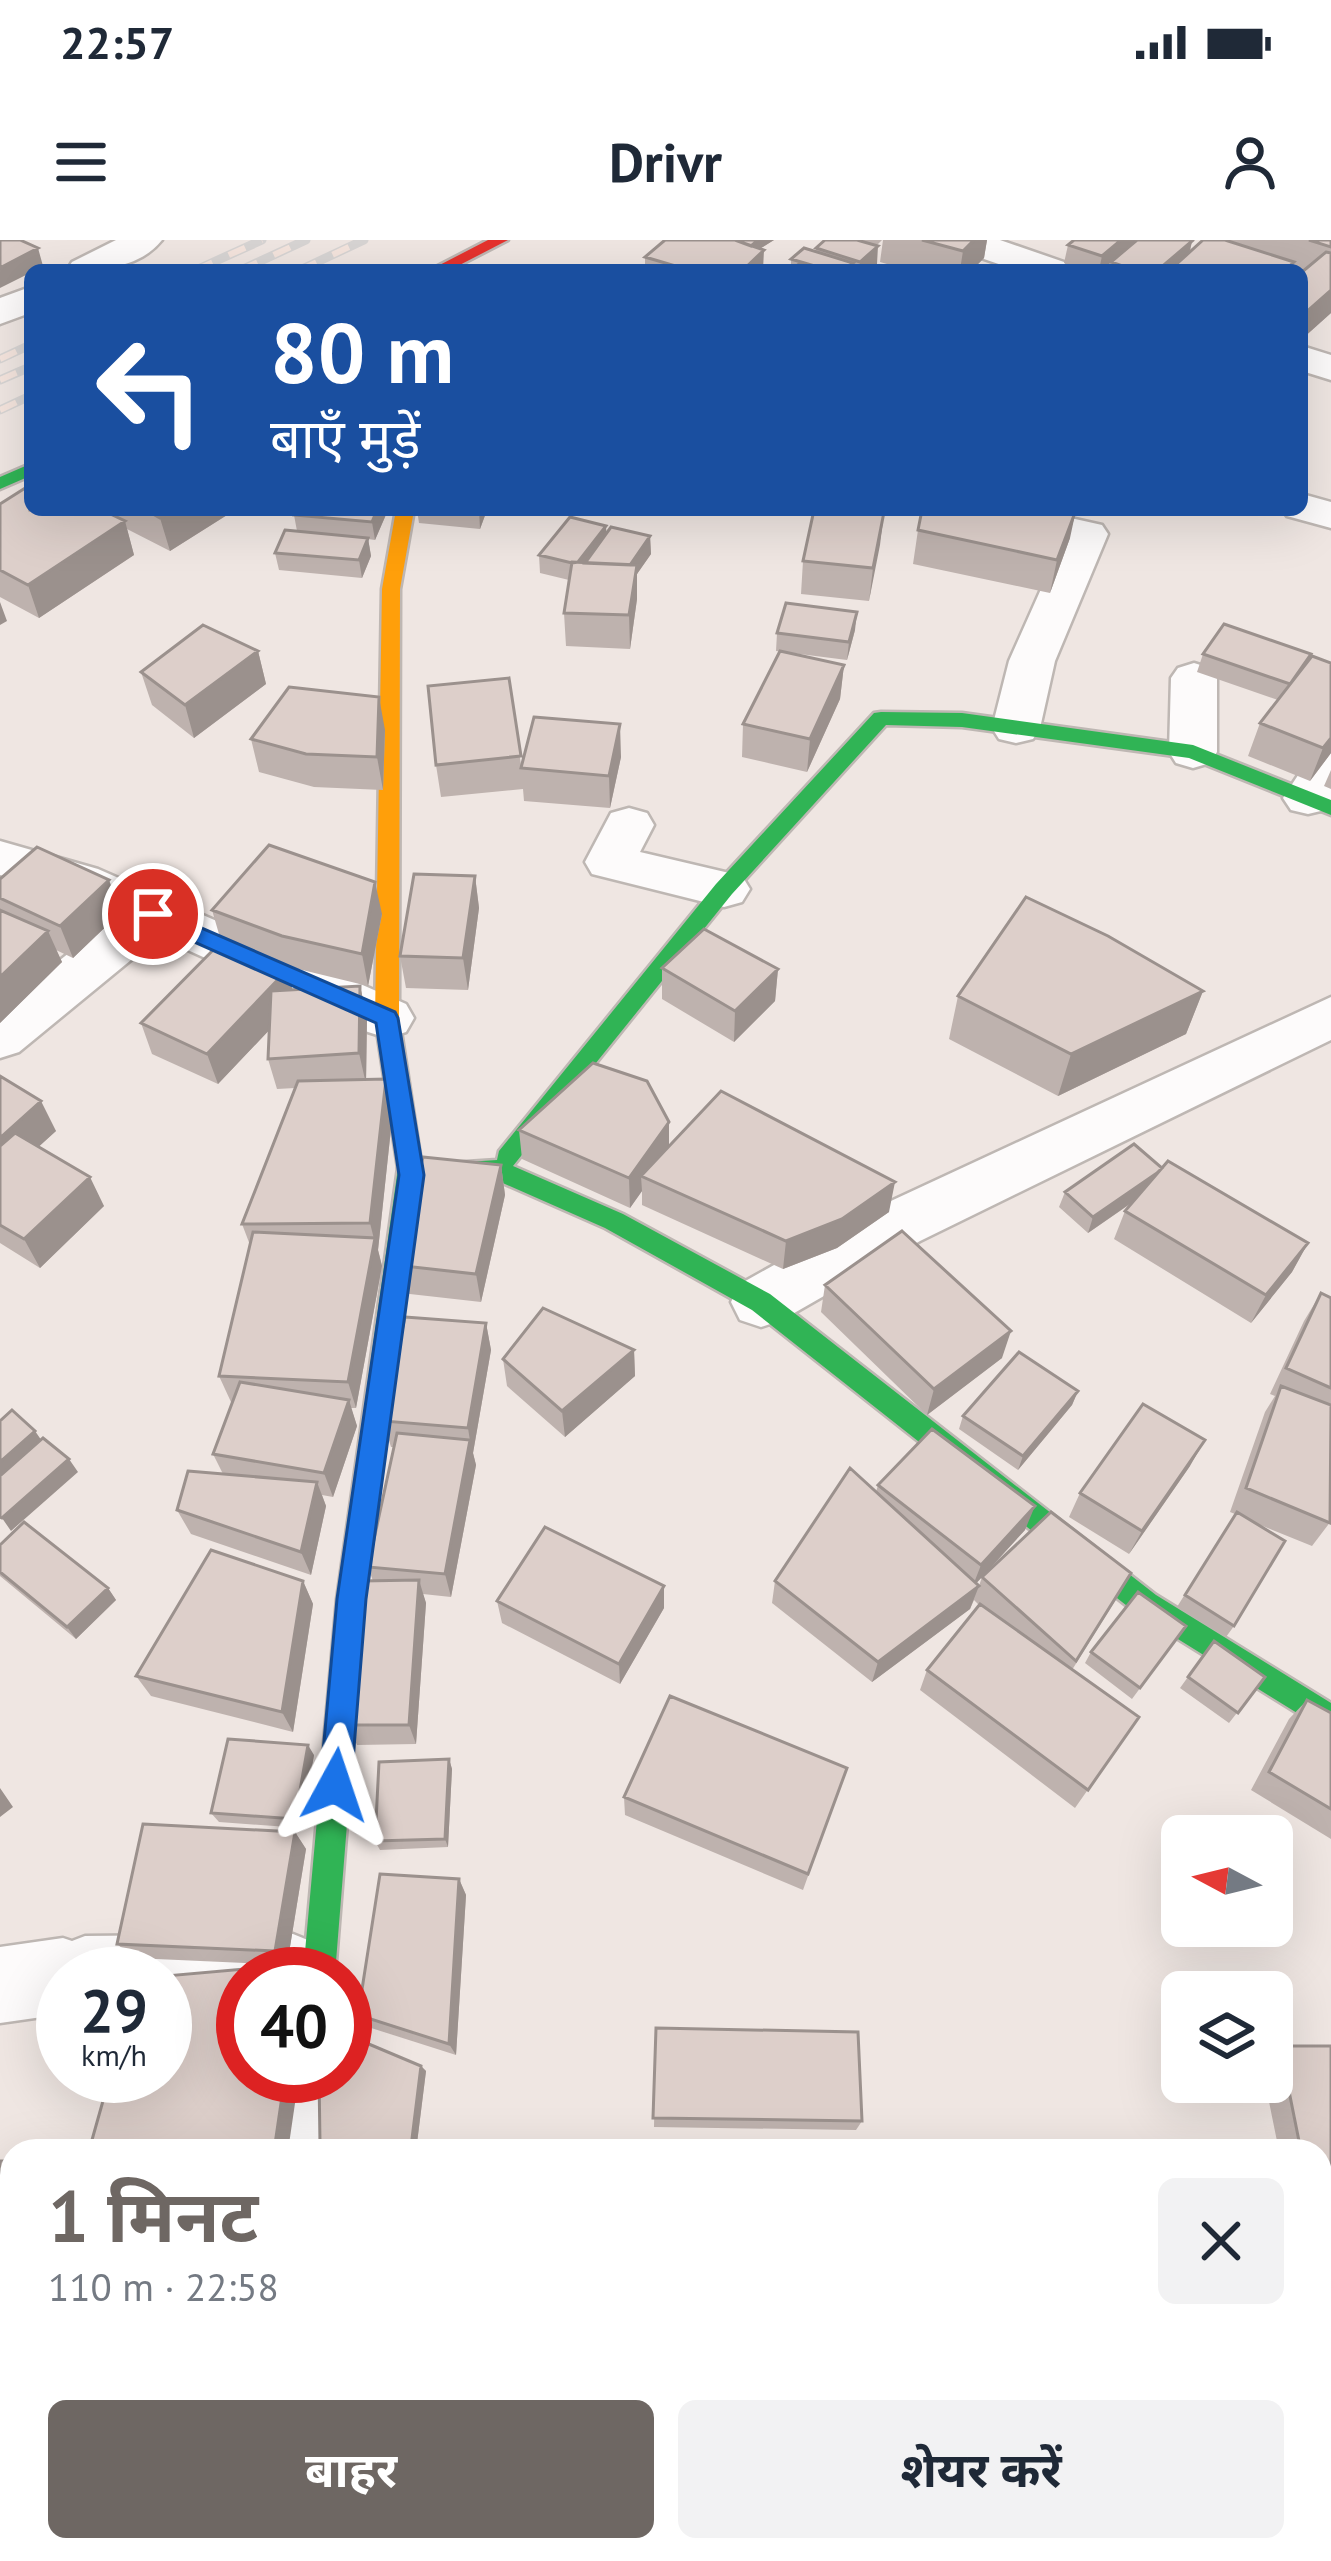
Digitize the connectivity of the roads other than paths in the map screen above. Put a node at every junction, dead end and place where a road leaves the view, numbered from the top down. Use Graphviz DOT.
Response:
graph roads {
  1 [pos="143,240"];
  2 [pos="500,240"];
  3 [pos="965,240"];
  4 [pos="97,264"];
  5 [pos="453,264"];
  6 [pos="1034,264"];
  7 [pos="404,516"];
  8 [pos="1004,516"];
  9 [pos="1194,678"];
  10 [pos="1016,728"];
  11 [pos="1193,752"];
  12 [pos="1324,789"];
  13 [pos="628,825"];
  14 [pos="0,857"];
  15 [pos="724,890"];
  16 [pos="153,914"];
  17 [pos="1331,1017"];
  18 [pos="387,1018"];
  19 [pos="0,1038"];
  20 [pos="498,1170"];
  21 [pos="411,1175"];
  22 [pos="760,1302"];
  23 [pos="1331,1720"];
  24 [pos="321,1947"];
  25 [pos="36,1979"];
  26 [pos="0,1984"];
  27 [pos="309,2103"];
  28 [pos="306,2139"];
  1 -- 4 [label="street"];
  2 -- 5 [label="street"];
  3 -- 6 [label="street"];
  7 -- 18 [label="street"];
  8 -- 10 [label="street"];
  9 -- 11 [label="street"];
  10 -- 11 [label="street"];
  10 -- 15 [label="street"];
  11 -- 12 [label="street"];
  13 -- 15 [label="street"];
  14 -- 16 [label="street"];
  15 -- 20 [label="street"];
  16 -- 18 [label="street"];
  16 -- 19 [label="street"];
  17 -- 22 [label="street"];
  18 -- 21 [label="street"];
  20 -- 21 [label="street"];
  20 -- 22 [label="street"];
  21 -- 24 [label="street"];
  22 -- 23 [label="street"];
  25 -- 26 [label="street"];
  27 -- 28 [label="street"];
}
